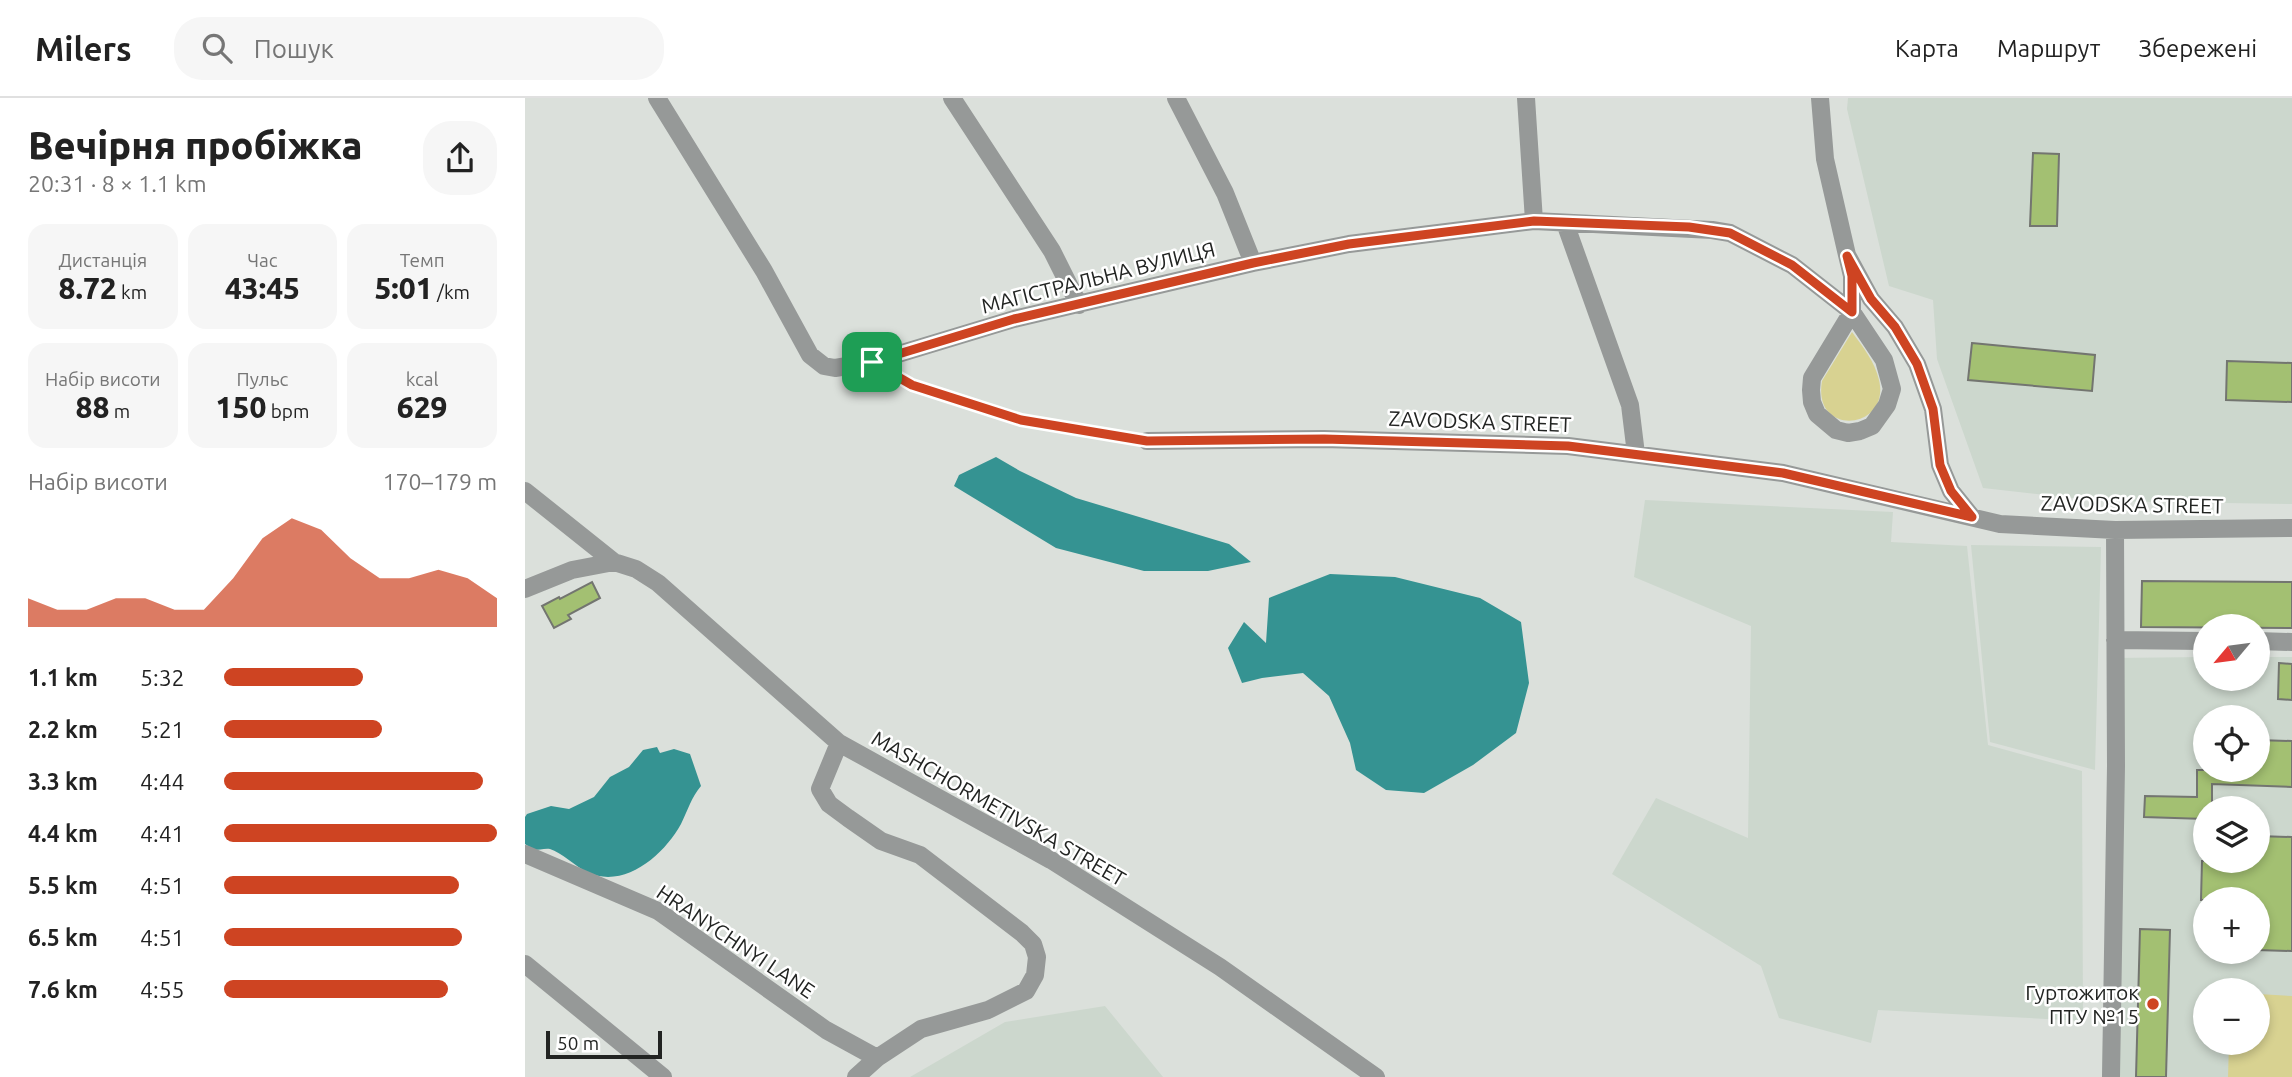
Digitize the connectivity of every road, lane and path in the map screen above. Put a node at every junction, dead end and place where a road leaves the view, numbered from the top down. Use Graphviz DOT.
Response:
graph roads {
  1 [pos="657,98"];
  2 [pos="952,98"];
  3 [pos="1176,98"];
  4 [pos="1526,98"];
  5 [pos="1820,98"];
  6 [pos="1534,221"];
  7 [pos="1565,223"];
  8 [pos="1847,256"];
  9 [pos="1253,263"];
  10 [pos="1079,305"];
  11 [pos="1852,312"];
  12 [pos="872,362"];
  13 [pos="1147,441"];
  14 [pos="1636,454"];
  15 [pos="525,491"];
  16 [pos="1972,517"];
  17 [pos="2292,527"];
  18 [pos="2115,530"];
  19 [pos="614,562"];
  20 [pos="525,589"];
  21 [pos="2115,640"];
  22 [pos="2193,641"];
  23 [pos="2270,641"];
  24 [pos="2292,642"];
  25 [pos="839,743"];
  26 [pos="525,855"];
  27 [pos="525,964"];
  28 [pos="877,1058"];
  29 [pos="663,1077"];
  30 [pos="856,1077"];
  31 [pos="1376,1077"];
  32 [pos="2111,1077"];
  1 -- 12 [label="street, МАГІСТРАЛЬНА ВУЛИЦЯ"];
  2 -- 10 [label="street"];
  3 -- 9 [label="street"];
  4 -- 6 [label="street"];
  5 -- 8 [label="street"];
  6 -- 7 [label="street, МАГІСТРАЛЬНА ВУЛИЦЯ"];
  6 -- 9 [label="street, МАГІСТРАЛЬНА ВУЛИЦЯ"];
  7 -- 11 [label="street, МАГІСТРАЛЬНА ВУЛИЦЯ"];
  7 -- 14 [label="street"];
  8 -- 11 [label="street"];
  8 -- 16 [label="street"];
  9 -- 10 [label="street, МАГІСТРАЛЬНА ВУЛИЦЯ"];
  10 -- 12 [label="street, МАГІСТРАЛЬНА ВУЛИЦЯ"];
  11 -- 11 [label="street"];
  12 -- 13 [label="path"];
  13 -- 14 [label="street, ZAVODSKA STREET"];
  14 -- 16 [label="street, ZAVODSKA STREET"];
  15 -- 19 [label="street, MASHCHORMETIVSKA STREET"];
  16 -- 18 [label="street, ZAVODSKA STREET"];
  17 -- 18 [label="street, ZAVODSKA STREET"];
  18 -- 21 [label="street"];
  19 -- 20 [label="street"];
  19 -- 25 [label="street, MASHCHORMETIVSKA STREET"];
  21 -- 22 [label="street"];
  21 -- 32 [label="street"];
  23 -- 24 [label="street"];
  25 -- 28 [label="street"];
  25 -- 31 [label="street, MASHCHORMETIVSKA STREET"];
  26 -- 28 [label="street, HRANYCHNYI LANE"];
  27 -- 29 [label="street"];
  28 -- 30 [label="street"];
}
